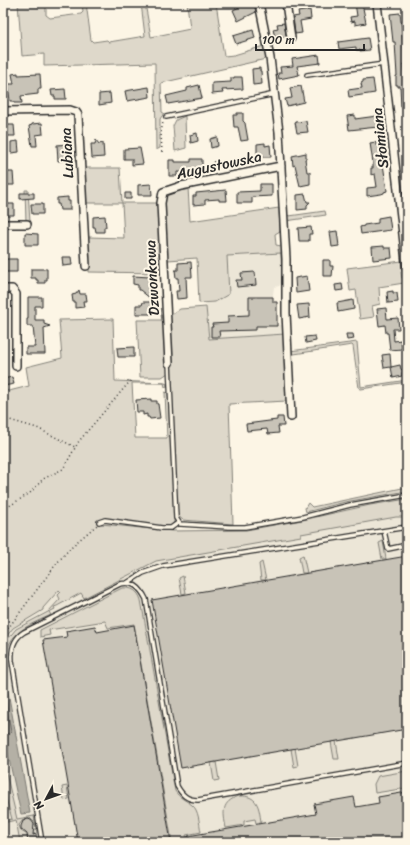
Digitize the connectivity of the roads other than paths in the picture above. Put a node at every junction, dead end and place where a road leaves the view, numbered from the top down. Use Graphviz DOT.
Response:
graph roads {
  1 [pos="259,3"];
  2 [pos="286,3"];
  3 [pos="377,3"];
  4 [pos="291,38"];
  5 [pos="385,64"];
  6 [pos="307,75"];
  7 [pos="275,94"];
  8 [pos="3,112"];
  9 [pos="166,117"];
  10 [pos="281,166"];
  11 [pos="162,192"];
  12 [pos="3,224"];
  13 [pos="27,224"];
  14 [pos="86,266"];
  15 [pos="407,270"];
  16 [pos="3,288"];
  17 [pos="170,363"];
  18 [pos="16,366"];
  19 [pos="291,417"];
  20 [pos="407,495"];
  21 [pos="100,522"];
  22 [pos="178,522"];
  23 [pos="407,527"];
  24 [pos="384,531"];
  25 [pos="407,545"];
  26 [pos="127,583"];
  27 [pos="407,762"];
  28 [pos="42,842"];
  1 -- 7 [label="street"];
  2 -- 4 [label="street"];
  3 -- 5 [label="street, Słomiana"];
  5 -- 6 [label="lane"];
  5 -- 15 [label="street, Słomiana"];
  7 -- 9 [label="lane"];
  7 -- 10 [label="street"];
  8 -- 14 [label="street, Lubiana"];
  10 -- 11 [label="street, Augustowska"];
  10 -- 19 [label="street"];
  11 -- 17 [label="street, Dzwonkowa"];
  12 -- 13 [label="street"];
  16 -- 18 [label="street"];
  17 -- 22 [label="lane"];
  20 -- 22 [label="lane"];
  21 -- 22 [label="lane"];
  23 -- 24 [label="lane"];
  24 -- 25 [label="lane"];
  24 -- 26 [label="lane"];
  26 -- 27 [label="lane"];
  26 -- 28 [label="lane"];
}
